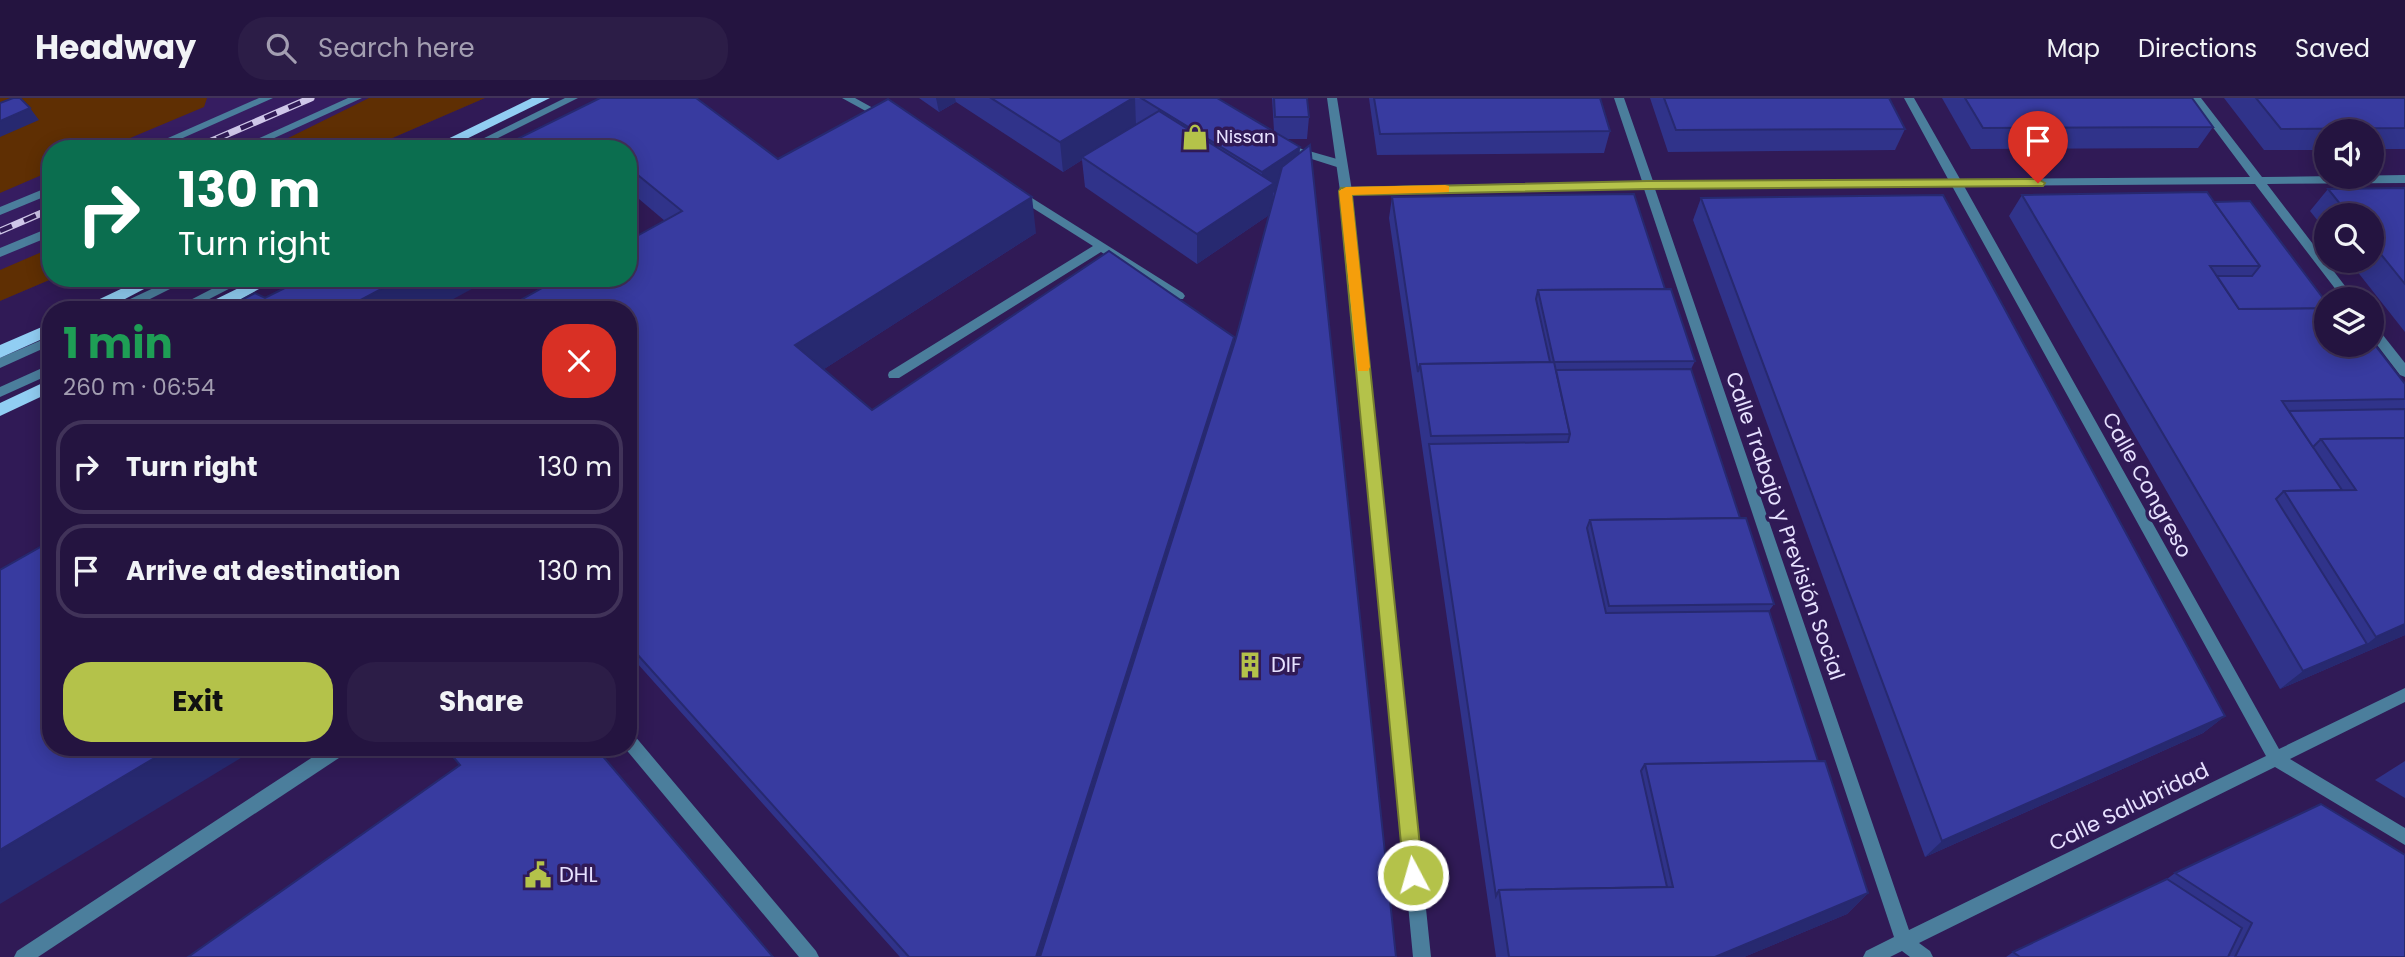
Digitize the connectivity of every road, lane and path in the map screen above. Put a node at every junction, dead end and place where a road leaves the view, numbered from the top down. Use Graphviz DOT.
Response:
graph roads {
  1 [pos="268,98"];
  2 [pos="357,98"];
  3 [pos="543,98"];
  4 [pos="573,98"];
  5 [pos="847,98"];
  6 [pos="1332,98"];
  7 [pos="1619,98"];
  8 [pos="1909,98"];
  9 [pos="2196,98"];
  10 [pos="895,122"];
  11 [pos="169,140"];
  12 [pos="261,140"];
  13 [pos="453,140"];
  14 [pos="486,140"];
  15 [pos="1272,143"];
  16 [pos="1340,164"];
  17 [pos="2405,180"];
  18 [pos="1000,181"];
  19 [pos="2259,182"];
  20 [pos="1955,184"];
  21 [pos="1647,185"];
  22 [pos="1346,191"];
  23 [pos="42,194"];
  24 [pos="0,211"];
  25 [pos="42,235"];
  26 [pos="1102,246"];
  27 [pos="0,253"];
  28 [pos="139,287"];
  29 [pos="167,287"];
  30 [pos="225,287"];
  31 [pos="254,287"];
  32 [pos="2340,287"];
  33 [pos="1179,296"];
  34 [pos="109,301"];
  35 [pos="136,301"];
  36 [pos="196,301"];
  37 [pos="225,301"];
  38 [pos="42,332"];
  39 [pos="42,344"];
  40 [pos="2384,345"];
  41 [pos="0,352"];
  42 [pos="0,363"];
  43 [pos="2405,372"];
  44 [pos="42,373"];
  45 [pos="894,375"];
  46 [pos="42,389"];
  47 [pos="0,392"];
  48 [pos="0,410"];
  49 [pos="2405,695"];
  50 [pos="637,751"];
  51 [pos="328,756"];
  52 [pos="2276,759"];
  53 [pos="2405,837"];
  54 [pos="1903,942"];
  55 [pos="23,957"];
  56 [pos="810,957"];
  57 [pos="1422,957"];
  58 [pos="1872,957"];
  59 [pos="1924,957"];
  1 -- 11 [label="street"];
  2 -- 12 [label="street"];
  3 -- 13 [label="main road"];
  4 -- 14 [label="street"];
  5 -- 10 [label="street"];
  6 -- 16 [label="street"];
  7 -- 21 [label="street, Calle Trabajo y Previsión Social"];
  8 -- 20 [label="street, Calle Congreso"];
  9 -- 19 [label="street"];
  15 -- 16 [label="street"];
  16 -- 22 [label="street"];
  17 -- 19 [label="street"];
  18 -- 26 [label="street"];
  19 -- 20 [label="street"];
  19 -- 32 [label="street"];
  20 -- 21 [label="street"];
  20 -- 52 [label="street, Calle Congreso"];
  21 -- 22 [label="street"];
  21 -- 54 [label="street, Calle Trabajo y Previsión Social"];
  22 -- 57 [label="street"];
  23 -- 24 [label="street"];
  25 -- 27 [label="street"];
  26 -- 33 [label="street"];
  26 -- 45 [label="street"];
  28 -- 34 [label="main road"];
  29 -- 35 [label="street"];
  30 -- 36 [label="street"];
  31 -- 37 [label="main road"];
  38 -- 41 [label="main road"];
  39 -- 42 [label="street"];
  40 -- 43 [label="street"];
  44 -- 47 [label="street"];
  46 -- 48 [label="main road"];
  49 -- 52 [label="street, Calle Salubridad"];
  50 -- 56 [label="street"];
  51 -- 55 [label="street"];
  52 -- 53 [label="street, Calle Congreso"];
  52 -- 54 [label="street, Calle Salubridad"];
  54 -- 58 [label="street, Calle Salubridad"];
  54 -- 59 [label="street"];
}
